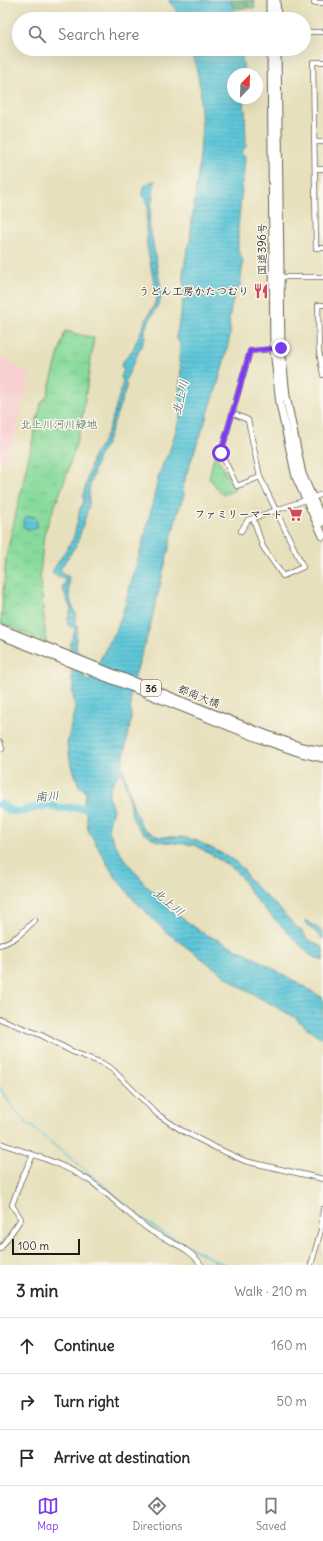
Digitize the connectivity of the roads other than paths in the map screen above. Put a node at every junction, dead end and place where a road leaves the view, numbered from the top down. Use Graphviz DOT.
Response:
graph roads {
  1 [pos="270,0"];
  2 [pos="276,0"];
  3 [pos="314,0"];
  4 [pos="323,3"];
  5 [pos="270,12"];
  6 [pos="277,12"];
  7 [pos="311,32"];
  8 [pos="323,32"];
  9 [pos="271,56"];
  10 [pos="277,56"];
  11 [pos="323,62"];
  12 [pos="314,142"];
  13 [pos="323,142"];
  14 [pos="315,169"];
  15 [pos="323,169"];
  16 [pos="323,248"];
  17 [pos="276,277"];
  18 [pos="323,277"];
  19 [pos="323,305"];
  20 [pos="278,348"];
  21 [pos="323,376"];
  22 [pos="232,413"];
  23 [pos="260,477"];
  24 [pos="323,494"];
  25 [pos="308,498"];
  26 [pos="276,510"];
  27 [pos="253,518"];
  28 [pos="323,522"];
  29 [pos="241,531"];
  30 [pos="323,536"];
  31 [pos="0,628"];
  32 [pos="0,635"];
  33 [pos="0,742"];
  34 [pos="2,750"];
  35 [pos="301,750"];
  36 [pos="323,751"];
  37 [pos="323,758"];
  38 [pos="35,920"];
  39 [pos="0,945"];
  40 [pos="0,1019"];
  41 [pos="0,1143"];
  42 [pos="32,1155"];
  43 [pos="323,1179"];
  44 [pos="323,1209"];
  45 [pos="0,1249"];
  46 [pos="201,1265"];
  47 [pos="311,1265"];
  1 -- 5 [label="main road"];
  2 -- 6 [label="main road"];
  3 -- 4 [label="street"];
  7 -- 8 [label="street"];
  9 -- 17 [label="main road, 国道396号"];
  10 -- 17 [label="main road, 国道396号"];
  11 -- 12 [label="street"];
  12 -- 13 [label="street"];
  12 -- 14 [label="street"];
  14 -- 15 [label="street"];
  14 -- 16 [label="street"];
  17 -- 18 [label="street"];
  17 -- 20 [label="main road, 国道396号"];
  19 -- 21 [label="street"];
  20 -- 22 [label="street"];
  20 -- 25 [label="main road, 国道396号"];
  22 -- 23 [label="street"];
  22 -- 23 [label="street"];
  23 -- 26 [label="street"];
  24 -- 25 [label="street"];
  25 -- 26 [label="street"];
  25 -- 28 [label="main road, 国道396号"];
  25 -- 30 [label="main road, 国道396号"];
  26 -- 27 [label="street"];
  26 -- 27 [label="street"];
  27 -- 29 [label="street"];
  31 -- 35 [label="main road, 都南大橋 / 36"];
  32 -- 35 [label="main road, 都南大橋 / 36"];
  33 -- 34 [label="street"];
  35 -- 36 [label="main road, 36"];
  35 -- 37 [label="main road, 36"];
  38 -- 39 [label="street"];
  40 -- 43 [label="street"];
  41 -- 42 [label="street"];
  42 -- 45 [label="street"];
  42 -- 46 [label="street"];
  44 -- 47 [label="street"];
}
